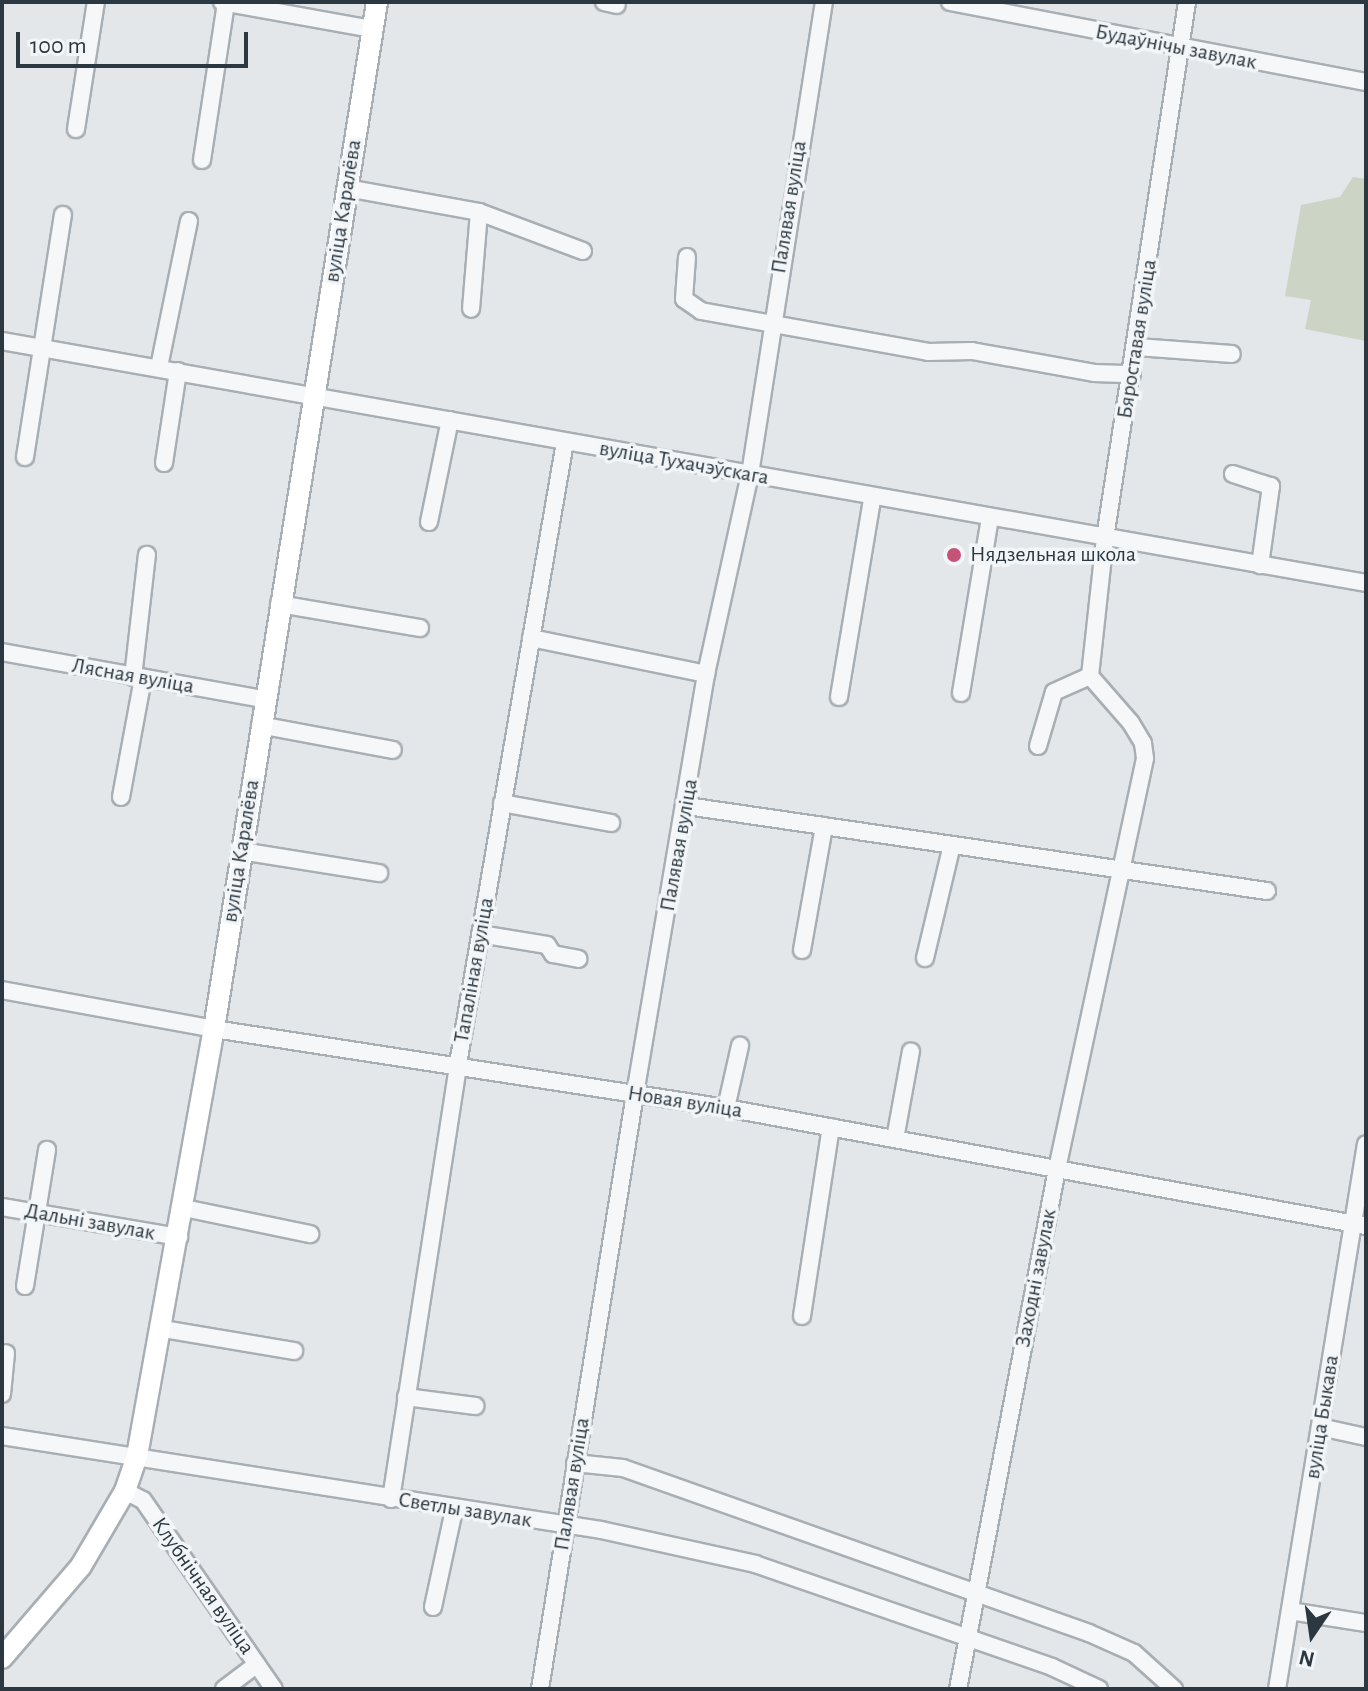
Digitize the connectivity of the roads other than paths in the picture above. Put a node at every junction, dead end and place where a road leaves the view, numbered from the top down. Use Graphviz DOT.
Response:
graph roads {
  1 [pos="96,2"];
  2 [pos="224,2"];
  3 [pos="377,2"];
  4 [pos="824,2"];
  5 [pos="950,2"];
  6 [pos="1187,2"];
  7 [pos="988,6"];
  8 [pos="372,29"];
  9 [pos="1180,49"];
  10 [pos="1366,82"];
  11 [pos="76,129"];
  12 [pos="202,160"];
  13 [pos="347,188"];
  14 [pos="479,212"];
  15 [pos="63,215"];
  16 [pos="189,221"];
  17 [pos="583,251"];
  18 [pos="687,257"];
  19 [pos="471,309"];
  20 [pos="770,326"];
  21 [pos="2,341"];
  22 [pos="41,347"];
  23 [pos="1137,347"];
  24 [pos="1232,354"];
  25 [pos="159,367"];
  26 [pos="178,371"];
  27 [pos="1132,374"];
  28 [pos="313,394"];
  29 [pos="450,420"];
  30 [pos="565,442"];
  31 [pos="25,457"];
  32 [pos="164,463"];
  33 [pos="750,474"];
  34 [pos="1233,474"];
  35 [pos="872,499"];
  36 [pos="990,518"];
  37 [pos="429,522"];
  38 [pos="1105,538"];
  39 [pos="147,555"];
  40 [pos="1260,565"];
  41 [pos="1366,583"];
  42 [pos="279,604"];
  43 [pos="420,628"];
  44 [pos="531,638"];
  45 [pos="2,652"];
  46 [pos="706,674"];
  47 [pos="1090,676"];
  48 [pos="138,677"];
  49 [pos="961,693"];
  50 [pos="839,697"];
  51 [pos="264,699"];
  52 [pos="260,725"];
  53 [pos="1038,746"];
  54 [pos="393,750"];
  55 [pos="121,797"];
  56 [pos="502,803"];
  57 [pos="687,806"];
  58 [pos="611,823"];
  59 [pos="824,826"];
  60 [pos="952,845"];
  61 [pos="241,851"];
  62 [pos="1125,870"];
  63 [pos="379,873"];
  64 [pos="1267,891"];
  65 [pos="480,934"];
  66 [pos="802,950"];
  67 [pos="925,958"];
  68 [pos="579,959"];
  69 [pos="2,990"];
  70 [pos="214,1029"];
  71 [pos="740,1046"];
  72 [pos="911,1051"];
  73 [pos="458,1064"];
  74 [pos="635,1094"];
  75 [pos="726,1108"];
  76 [pos="831,1127"];
  77 [pos="895,1139"];
  78 [pos="1366,1144"];
  79 [pos="47,1150"];
  80 [pos="1057,1169"];
  81 [pos="2,1207"];
  82 [pos="184,1208"];
  83 [pos="39,1213"];
  84 [pos="1360,1224"];
  85 [pos="310,1234"];
  86 [pos="179,1237"];
  87 [pos="25,1286"];
  88 [pos="802,1316"];
  89 [pos="163,1329"];
  90 [pos="294,1351"];
  91 [pos="6,1353"];
  92 [pos="2,1394"];
  93 [pos="406,1397"];
  94 [pos="475,1406"];
  95 [pos="1320,1427"];
  96 [pos="2,1436"];
  97 [pos="1366,1437"];
  98 [pos="137,1456"];
  99 [pos="575,1463"];
  100 [pos="125,1491"];
  101 [pos="391,1499"];
  102 [pos="454,1510"];
  103 [pos="565,1525"];
  104 [pos="976,1593"];
  105 [pos="433,1607"];
  106 [pos="1290,1611"];
  107 [pos="1366,1623"];
  108 [pos="967,1637"];
  109 [pos="2,1658"];
  110 [pos="257,1664"];
  111 [pos="224,1689"];
  112 [pos="274,1689"];
  113 [pos="540,1689"];
  114 [pos="958,1689"];
  115 [pos="1099,1689"];
  116 [pos="1174,1689"];
  117 [pos="1277,1689"];
  1 -- 11 [label="street"];
  2 -- 8 [label="street"];
  2 -- 12 [label="street"];
  3 -- 8 [label="main road, вуліца Каралёва"];
  4 -- 20 [label="street, Палявая вуліца"];
  5 -- 7 [label="street, Будаўнічы завулак"];
  6 -- 9 [label="street, Бяроставая вуліца"];
  7 -- 9 [label="street, Будаўнічы завулак"];
  8 -- 13 [label="main road, вуліца Каралёва"];
  9 -- 10 [label="street, Будаўнічы завулак"];
  9 -- 23 [label="street, Бяроставая вуліца"];
  13 -- 14 [label="street"];
  13 -- 28 [label="main road, вуліца Каралёва"];
  14 -- 17 [label="street"];
  14 -- 19 [label="street"];
  15 -- 22 [label="street"];
  16 -- 25 [label="street"];
  18 -- 20 [label="street"];
  20 -- 27 [label="street"];
  20 -- 33 [label="street, Палявая вуліца"];
  21 -- 22 [label="street, вуліца Тухачэўскага"];
  22 -- 25 [label="street, вуліца Тухачэўскага"];
  22 -- 31 [label="street"];
  23 -- 24 [label="street"];
  23 -- 27 [label="street, Бяроставая вуліца"];
  25 -- 26 [label="street, вуліца Тухачэўскага"];
  26 -- 28 [label="street, вуліца Тухачэўскага"];
  26 -- 32 [label="street"];
  27 -- 38 [label="street, Бяроставая вуліца"];
  28 -- 29 [label="street, вуліца Тухачэўскага"];
  28 -- 42 [label="main road, вуліца Каралёва"];
  29 -- 30 [label="street, вуліца Тухачэўскага"];
  29 -- 37 [label="street"];
  30 -- 33 [label="street, вуліца Тухачэўскага"];
  30 -- 44 [label="street, Тапаліная вуліца"];
  33 -- 35 [label="street, вуліца Тухачэўскага"];
  33 -- 46 [label="street, Палявая вуліца"];
  34 -- 40 [label="street"];
  35 -- 36 [label="street, вуліца Тухачэўскага"];
  35 -- 50 [label="street"];
  36 -- 38 [label="street, вуліца Тухачэўскага"];
  36 -- 49 [label="street"];
  38 -- 40 [label="street, вуліца Тухачэўскага"];
  38 -- 47 [label="street, Бяроставая вуліца"];
  39 -- 48 [label="street"];
  40 -- 41 [label="street, вуліца Тухачэўскага"];
  42 -- 43 [label="street"];
  42 -- 51 [label="main road, вуліца Каралёва"];
  44 -- 46 [label="street"];
  44 -- 56 [label="street, Тапаліная вуліца"];
  45 -- 48 [label="street, Лясная вуліца"];
  46 -- 57 [label="street, Палявая вуліца"];
  47 -- 53 [label="street"];
  47 -- 62 [label="street, Заходні завулак"];
  48 -- 51 [label="street, Лясная вуліца"];
  48 -- 55 [label="street"];
  51 -- 52 [label="main road, вуліца Каралёва"];
  52 -- 54 [label="street"];
  52 -- 61 [label="main road, вуліца Каралёва"];
  56 -- 58 [label="street"];
  56 -- 65 [label="street, Тапаліная вуліца"];
  57 -- 59 [label="street"];
  57 -- 74 [label="street, Палявая вуліца"];
  59 -- 60 [label="street"];
  59 -- 66 [label="street"];
  60 -- 62 [label="street"];
  60 -- 67 [label="street"];
  61 -- 63 [label="street"];
  61 -- 70 [label="main road, вуліца Каралёва"];
  62 -- 64 [label="street"];
  62 -- 80 [label="street, Заходні завулак"];
  65 -- 68 [label="street"];
  65 -- 73 [label="street, Тапаліная вуліца"];
  69 -- 70 [label="street, Новая вуліца"];
  70 -- 73 [label="street, Новая вуліца"];
  70 -- 82 [label="main road, вуліца Каралёва"];
  71 -- 75 [label="street"];
  72 -- 77 [label="street"];
  73 -- 74 [label="street, Новая вуліца"];
  73 -- 93 [label="street, Тапаліная вуліца"];
  74 -- 75 [label="street, Новая вуліца"];
  74 -- 99 [label="street, Палявая вуліца"];
  75 -- 76 [label="street, Новая вуліца"];
  76 -- 77 [label="street, Новая вуліца"];
  76 -- 88 [label="street"];
  77 -- 80 [label="street, Новая вуліца"];
  78 -- 84 [label="street, вуліца Быкава"];
  79 -- 83 [label="street"];
  80 -- 84 [label="street, Новая вуліца"];
  80 -- 104 [label="street, Заходні завулак"];
  81 -- 83 [label="street, Дальні завулак"];
  82 -- 85 [label="street"];
  82 -- 86 [label="main road, вуліца Каралёва"];
  83 -- 86 [label="street, Дальні завулак"];
  83 -- 87 [label="street"];
  84 -- 95 [label="street, вуліца Быкава"];
  86 -- 89 [label="main road, вуліца Каралёва"];
  89 -- 90 [label="street"];
  89 -- 98 [label="main road, вуліца Каралёва"];
  91 -- 92 [label="street"];
  93 -- 94 [label="street"];
  93 -- 101 [label="street, Тапаліная вуліца"];
  95 -- 97 [label="street"];
  95 -- 106 [label="street, вуліца Быкава"];
  96 -- 98 [label="street, Светлы завулак"];
  98 -- 100 [label="main road, вуліца Каралёва"];
  98 -- 101 [label="street, Светлы завулак"];
  99 -- 103 [label="street, Палявая вуліца"];
  99 -- 104 [label="street"];
  100 -- 109 [label="main road, вуліца Каралёва"];
  100 -- 110 [label="street, Клубнічная вуліца"];
  101 -- 102 [label="street, Светлы завулак"];
  102 -- 103 [label="street, Светлы завулак"];
  102 -- 105 [label="street"];
  103 -- 108 [label="street, Светлы завулак"];
  103 -- 113 [label="street, Палявая вуліца"];
  104 -- 108 [label="street, Заходні завулак"];
  104 -- 116 [label="street"];
  106 -- 107 [label="street"];
  106 -- 117 [label="street, вуліца Быкава"];
  108 -- 114 [label="street, Заходні завулак"];
  108 -- 115 [label="street, Светлы завулак"];
  110 -- 111 [label="street"];
  110 -- 112 [label="street, Клубнічная вуліца"];
}
